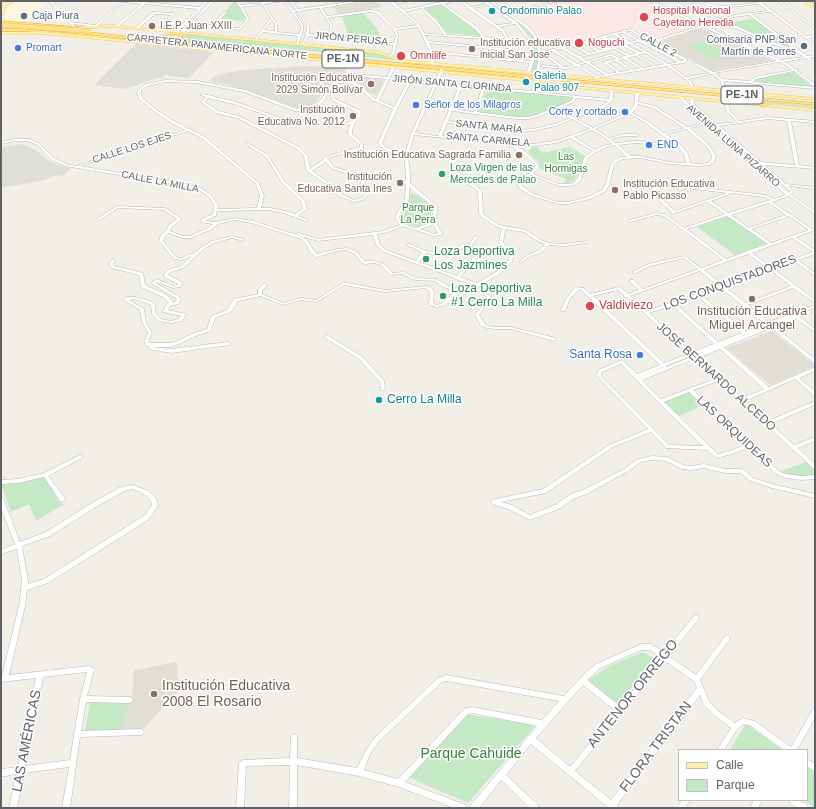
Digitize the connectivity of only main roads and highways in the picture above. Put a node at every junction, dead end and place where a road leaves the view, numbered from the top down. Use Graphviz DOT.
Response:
graph roads {
  1 [pos="6,1"];
  2 [pos="12,1"];
  3 [pos="805,1"];
  4 [pos="810,1"];
  5 [pos="1,5"];
  6 [pos="815,5"];
  7 [pos="815,8"];
  8 [pos="1,12"];
  9 [pos="14,24"];
  10 [pos="1,25"];
  11 [pos="76,28"];
  12 [pos="10,30"];
  13 [pos="1,32"];
  14 [pos="88,32"];
  15 [pos="44,33"];
  16 [pos="176,33"];
  17 [pos="182,33"];
  18 [pos="135,36"];
  19 [pos="121,37"];
  20 [pos="144,37"];
  21 [pos="164,42"];
  22 [pos="190,43"];
  23 [pos="192,48"];
  24 [pos="441,70"];
  25 [pos="529,71"];
  26 [pos="520,74"];
  27 [pos="508,76"];
  28 [pos="570,76"];
  29 [pos="592,81"];
  30 [pos="610,82"];
  31 [pos="636,82"];
  32 [pos="562,86"];
  33 [pos="675,91"];
  34 [pos="699,93"];
  35 [pos="716,95"];
  36 [pos="679,96"];
  37 [pos="692,98"];
  38 [pos="815,102"];
  39 [pos="767,106"];
  40 [pos="815,110"];
  1 -- 5 [label="main road"];
  2 -- 8 [label="main road"];
  3 -- 7 [label="main road"];
  4 -- 6 [label="main road"];
  9 -- 10 [label="highway"];
  9 -- 11 [label="highway"];
  9 -- 12 [label="highway"];
  10 -- 14 [label="highway, CARRETERA PANAMERICANA NORTE / PE-1N, bridge"];
  11 -- 16 [label="main road"];
  11 -- 18 [label="highway"];
  12 -- 13 [label="highway"];
  12 -- 15 [label="highway"];
  13 -- 15 [label="main road"];
  14 -- 18 [label="highway, CARRETERA PANAMERICANA NORTE / PE-1N"];
  14 -- 19 [label="highway, CARRETERA PANAMERICANA NORTE / PE-1N"];
  15 -- 19 [label="highway"];
  15 -- 23 [label="main road"];
  16 -- 17 [label="main road"];
  16 -- 20 [label="highway"];
  17 -- 22 [label="highway"];
  17 -- 25 [label="main road"];
  18 -- 20 [label="highway, CARRETERA PANAMERICANA NORTE / PE-1N"];
  19 -- 21 [label="highway, CARRETERA PANAMERICANA NORTE / PE-1N"];
  20 -- 22 [label="highway, CARRETERA PANAMERICANA NORTE / PE-1N"];
  21 -- 23 [label="highway"];
  21 -- 24 [label="highway, CARRETERA PANAMERICANA NORTE / PE-1N"];
  22 -- 26 [label="highway, CARRETERA PANAMERICANA NORTE / PE-1N"];
  23 -- 24 [label="main road"];
  24 -- 27 [label="highway, CARRETERA PANAMERICANA NORTE / PE-1N"];
  24 -- 32 [label="main road"];
  25 -- 26 [label="highway"];
  25 -- 28 [label="main road"];
  26 -- 29 [label="highway, CARRETERA PANAMERICANA NORTE / PE-1N"];
  27 -- 32 [label="highway"];
  27 -- 33 [label="highway, CARRETERA PANAMERICANA NORTE / PE-1N"];
  28 -- 29 [label="highway"];
  28 -- 31 [label="main road"];
  29 -- 30 [label="highway, CARRETERA PANAMERICANA NORTE / PE-1N"];
  30 -- 31 [label="highway"];
  30 -- 38 [label="highway, CARRETERA PANAMERICANA NORTE / PE-1N"];
  31 -- 38 [label="main road"];
  32 -- 36 [label="main road"];
  33 -- 34 [label="highway, CARRETERA PANAMERICANA NORTE / PE-1N"];
  33 -- 36 [label="highway"];
  34 -- 35 [label="highway, CARRETERA PANAMERICANA NORTE / PE-1N"];
  34 -- 37 [label="highway"];
  35 -- 38 [label="highway, CARRETERA PANAMERICANA NORTE / PE-1N"];
  35 -- 39 [label="highway"];
  36 -- 37 [label="main road"];
  37 -- 39 [label="main road"];
  39 -- 40 [label="main road"];
}
